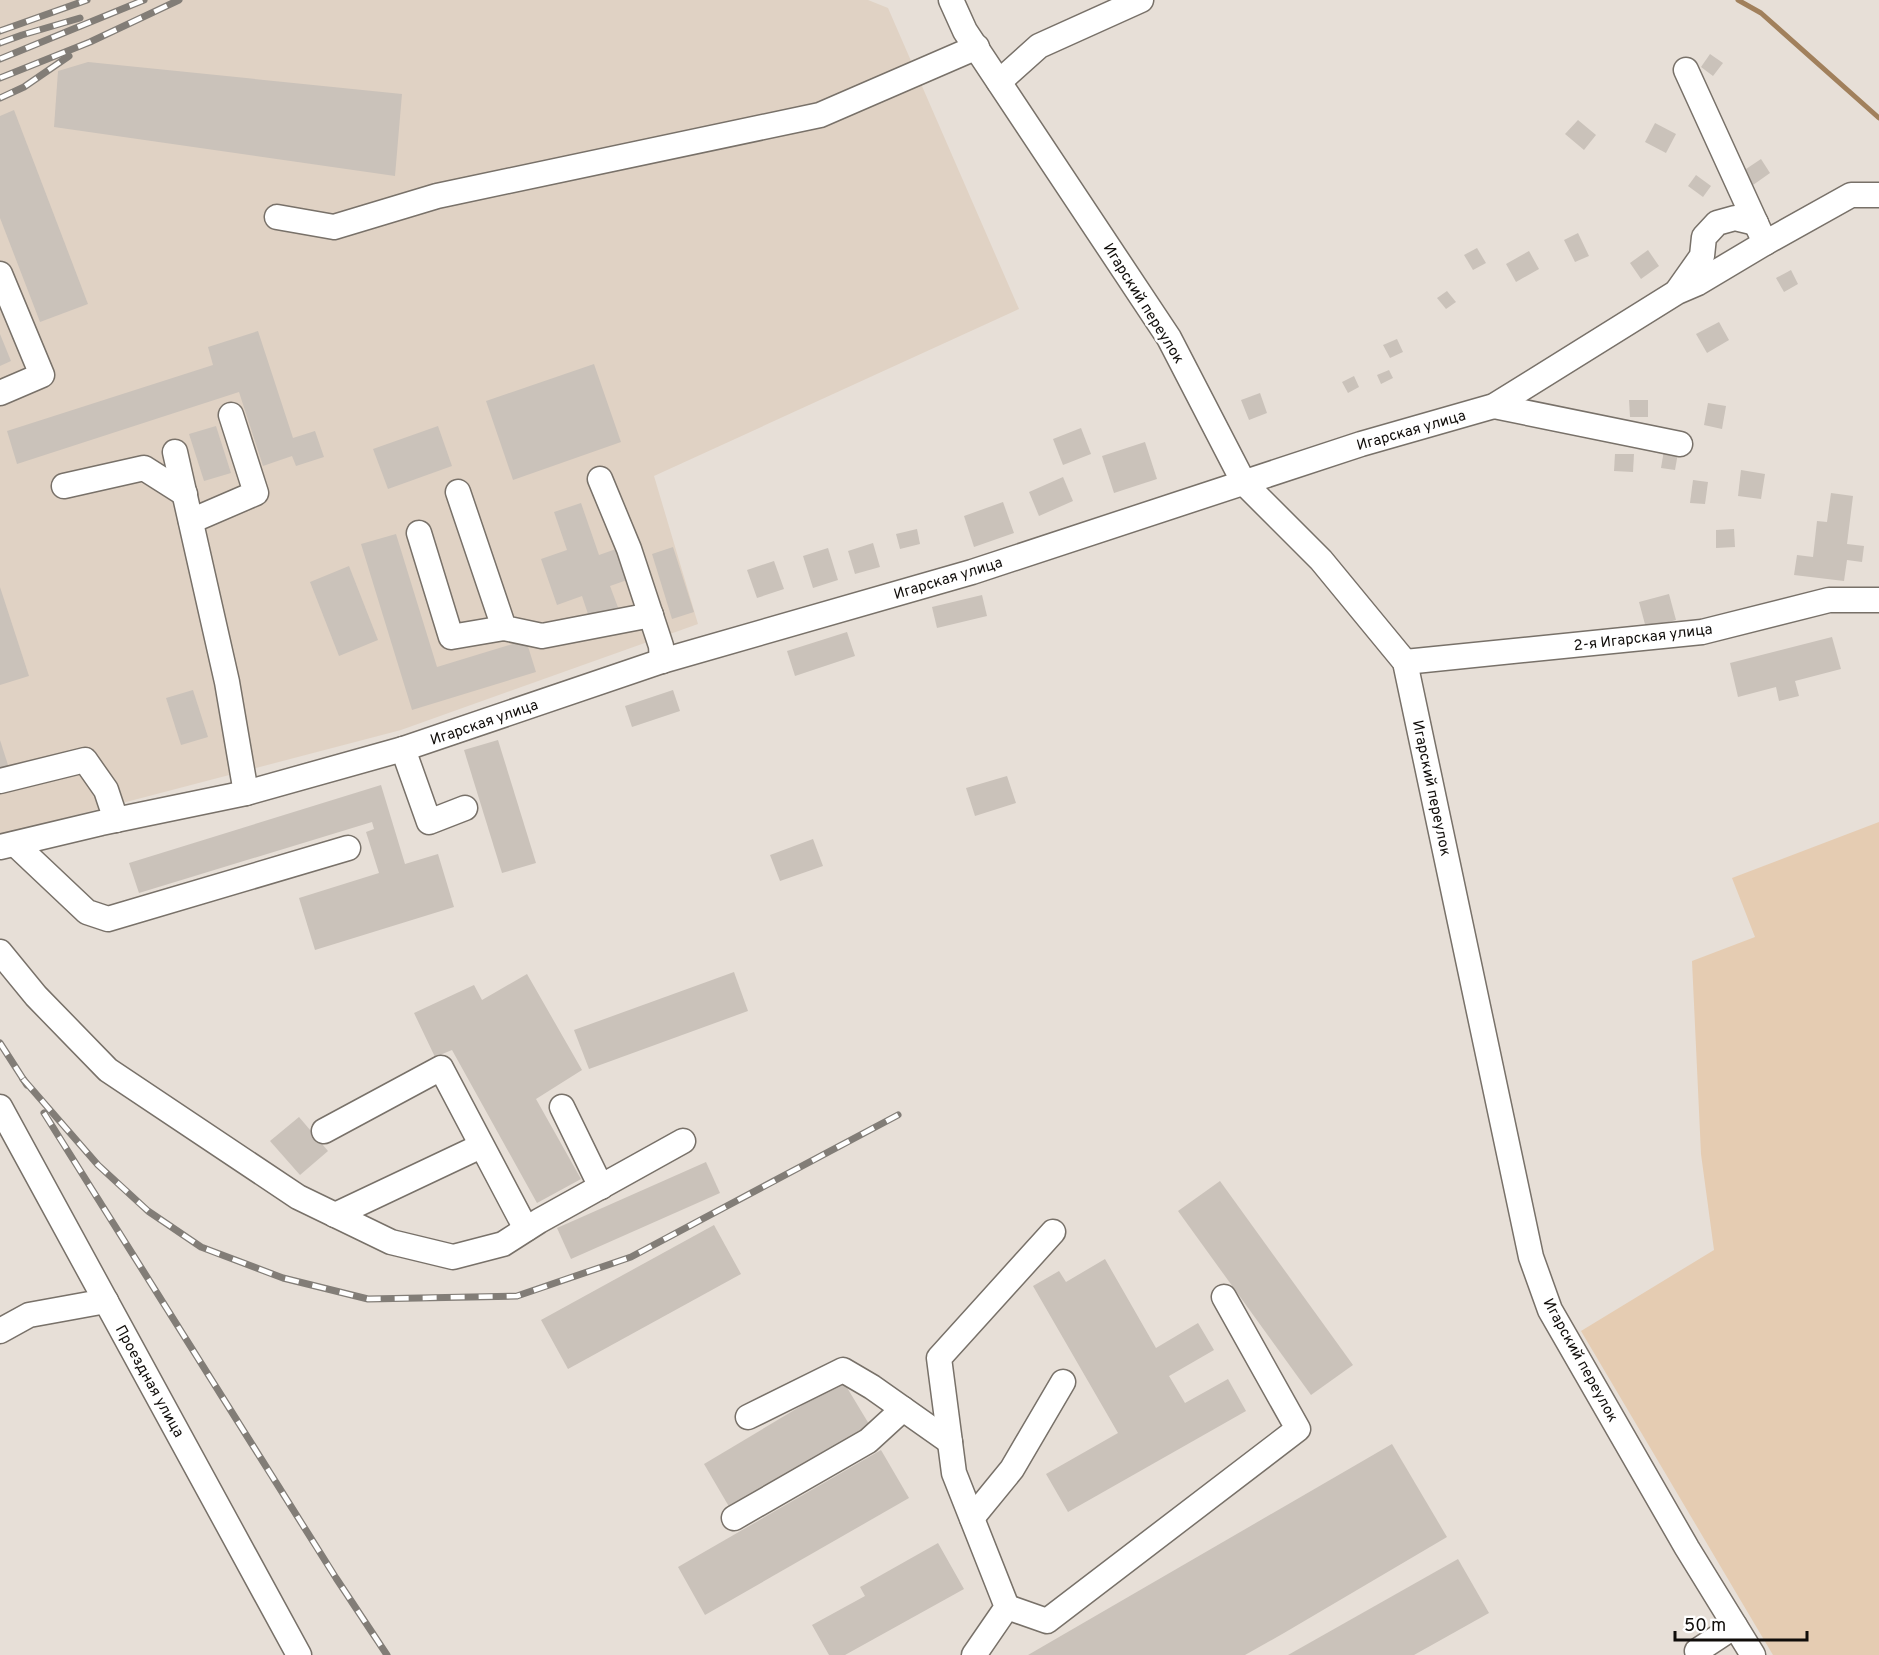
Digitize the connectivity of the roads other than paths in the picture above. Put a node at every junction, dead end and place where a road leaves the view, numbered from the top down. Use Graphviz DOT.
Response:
graph roads {
  1 [pos="951,0"];
  2 [pos="1141,0"];
  3 [pos="977,47"];
  4 [pos="1686,70"];
  5 [pos="999,82"];
  6 [pos="1879,195"];
  7 [pos="277,217"];
  8 [pos="1760,233"];
  9 [pos="0,274"];
  10 [pos="1677,292"];
  11 [pos="0,393"];
  12 [pos="1494,406"];
  13 [pos="231,415"];
  14 [pos="1680,444"];
  15 [pos="175,452"];
  16 [pos="600,479"];
  17 [pos="1244,483"];
  18 [pos="64,486"];
  19 [pos="458,492"];
  20 [pos="185,494"];
  21 [pos="191,521"];
  22 [pos="419,533"];
  23 [pos="1879,600"];
  24 [pos="651,615"];
  25 [pos="504,628"];
  26 [pos="662,661"];
  27 [pos="1405,662"];
  28 [pos="403,749"];
  29 [pos="0,781"];
  30 [pos="246,793"];
  31 [pos="465,808"];
  32 [pos="116,820"];
  33 [pos="7,845"];
  34 [pos="348,848"];
  35 [pos="0,952"];
  36 [pos="0,1107"];
  37 [pos="562,1107"];
  38 [pos="324,1131"];
  39 [pos="683,1141"];
  40 [pos="481,1146"];
  41 [pos="601,1187"];
  42 [pos="336,1215"];
  43 [pos="526,1229"];
  44 [pos="1053,1232"];
  45 [pos="1224,1297"];
  46 [pos="106,1301"];
  47 [pos="0,1331"];
  48 [pos="1063,1382"];
  49 [pos="903,1409"];
  50 [pos="748,1417"];
  51 [pos="950,1442"];
  52 [pos="734,1518"];
  53 [pos="972,1518"];
  54 [pos="1007,1607"];
  55 [pos="1735,1626"];
  56 [pos="299,1655"];
  57 [pos="974,1655"];
  58 [pos="1699,1655"];
  59 [pos="1753,1655"];
  1 -- 3 [label="street, Игарский переулок"];
  2 -- 5 [label="street"];
  3 -- 5 [label="street, Игарский переулок"];
  3 -- 7 [label="street"];
  4 -- 8 [label="street"];
  5 -- 17 [label="street, Игарский переулок"];
  6 -- 8 [label="street, Игарская улица"];
  8 -- 10 [label="street, Игарская улица"];
  8 -- 10 [label="street"];
  9 -- 11 [label="street"];
  10 -- 12 [label="street, Игарская улица"];
  12 -- 14 [label="street"];
  12 -- 17 [label="street, Игарская улица"];
  13 -- 21 [label="street"];
  15 -- 20 [label="street"];
  16 -- 24 [label="street"];
  17 -- 26 [label="street, Игарская улица"];
  17 -- 27 [label="street, Игарский переулок"];
  18 -- 20 [label="street"];
  19 -- 25 [label="street"];
  20 -- 21 [label="street"];
  21 -- 30 [label="street"];
  22 -- 25 [label="street"];
  23 -- 27 [label="street, 2-я Игарская улица"];
  24 -- 25 [label="street"];
  24 -- 26 [label="street"];
  26 -- 28 [label="street, Игарская улица"];
  27 -- 55 [label="street, Игарский переулок"];
  28 -- 30 [label="street, Игарская улица"];
  28 -- 31 [label="street"];
  29 -- 32 [label="street"];
  30 -- 32 [label="street, Игарская улица"];
  32 -- 33 [label="street, Игарская улица"];
  33 -- 34 [label="street"];
  35 -- 42 [label="street"];
  36 -- 46 [label="street, Проездная улица"];
  37 -- 41 [label="street"];
  38 -- 40 [label="street"];
  39 -- 41 [label="street"];
  40 -- 42 [label="street"];
  40 -- 43 [label="street"];
  41 -- 43 [label="street"];
  42 -- 43 [label="street"];
  44 -- 51 [label="street"];
  45 -- 54 [label="street"];
  46 -- 47 [label="street"];
  46 -- 56 [label="street, Проездная улица"];
  48 -- 53 [label="street"];
  49 -- 50 [label="street"];
  49 -- 51 [label="street"];
  49 -- 52 [label="street"];
  51 -- 53 [label="street"];
  53 -- 54 [label="street"];
  54 -- 57 [label="street"];
  55 -- 58 [label="street"];
  55 -- 59 [label="street, Игарский переулок"];
}
